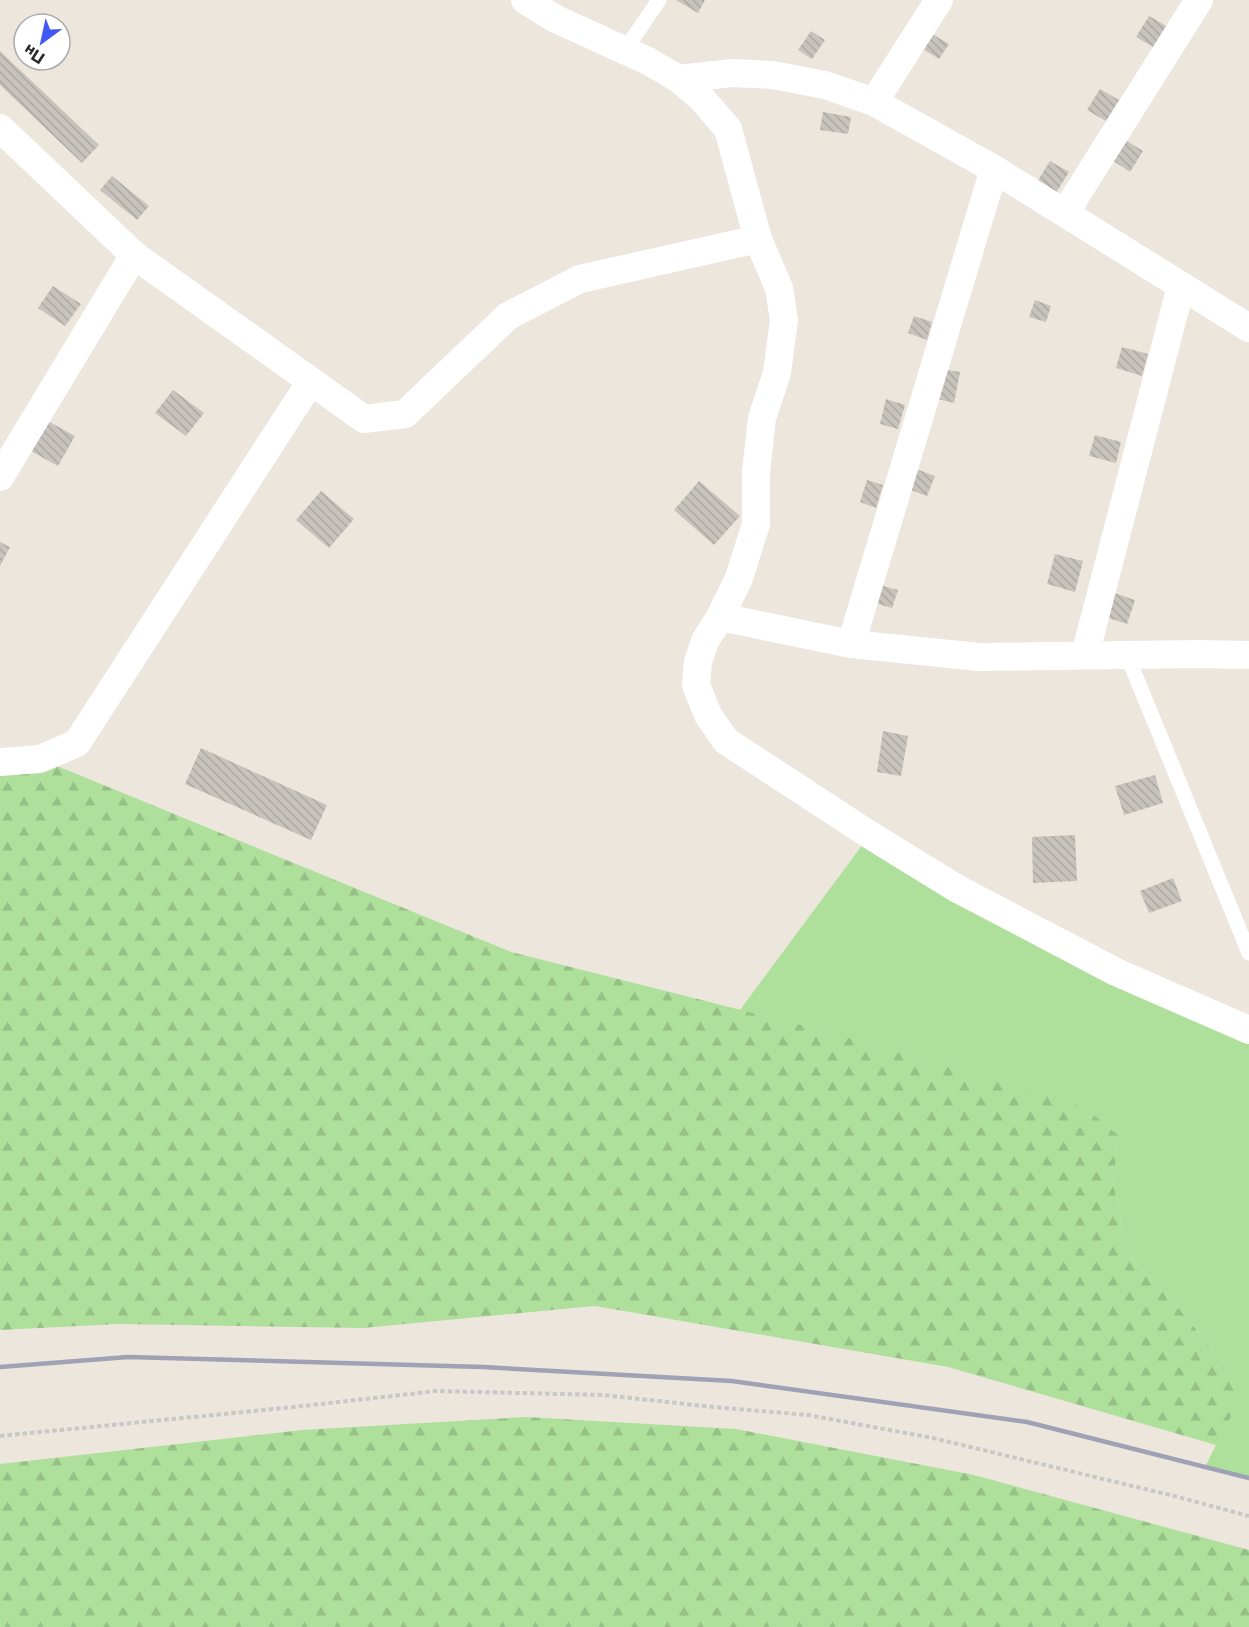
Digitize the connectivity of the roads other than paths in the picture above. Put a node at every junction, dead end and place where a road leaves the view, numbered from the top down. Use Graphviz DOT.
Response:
graph roads {
  1 [pos="525,0"];
  2 [pos="659,0"];
  3 [pos="939,0"];
  4 [pos="1199,0"];
  5 [pos="625,51"];
  6 [pos="679,79"];
  7 [pos="874,102"];
  8 [pos="0,128"];
  9 [pos="994,169"];
  10 [pos="1065,213"];
  11 [pos="758,239"];
  12 [pos="134,255"];
  13 [pos="1180,286"];
  14 [pos="1249,328"];
  15 [pos="311,381"];
  16 [pos="0,477"];
  17 [pos="720,617"];
  18 [pos="851,644"];
  19 [pos="1085,655"];
  20 [pos="1127,655"];
  21 [pos="1249,655"];
  22 [pos="0,762"];
  23 [pos="1249,953"];
  24 [pos="1249,1030"];
  1 -- 5 [label="street"];
  2 -- 5 [label="lane"];
  3 -- 7 [label="street"];
  4 -- 10 [label="street"];
  5 -- 6 [label="street"];
  6 -- 7 [label="street"];
  6 -- 11 [label="street"];
  7 -- 9 [label="street"];
  8 -- 12 [label="street"];
  9 -- 10 [label="street"];
  9 -- 18 [label="street"];
  10 -- 13 [label="street"];
  11 -- 15 [label="street"];
  11 -- 17 [label="street"];
  12 -- 15 [label="street"];
  12 -- 16 [label="street"];
  13 -- 14 [label="street"];
  13 -- 19 [label="street"];
  15 -- 22 [label="street"];
  17 -- 18 [label="street"];
  17 -- 24 [label="street"];
  18 -- 19 [label="street"];
  19 -- 20 [label="street"];
  20 -- 21 [label="street"];
  20 -- 23 [label="lane"];
}
